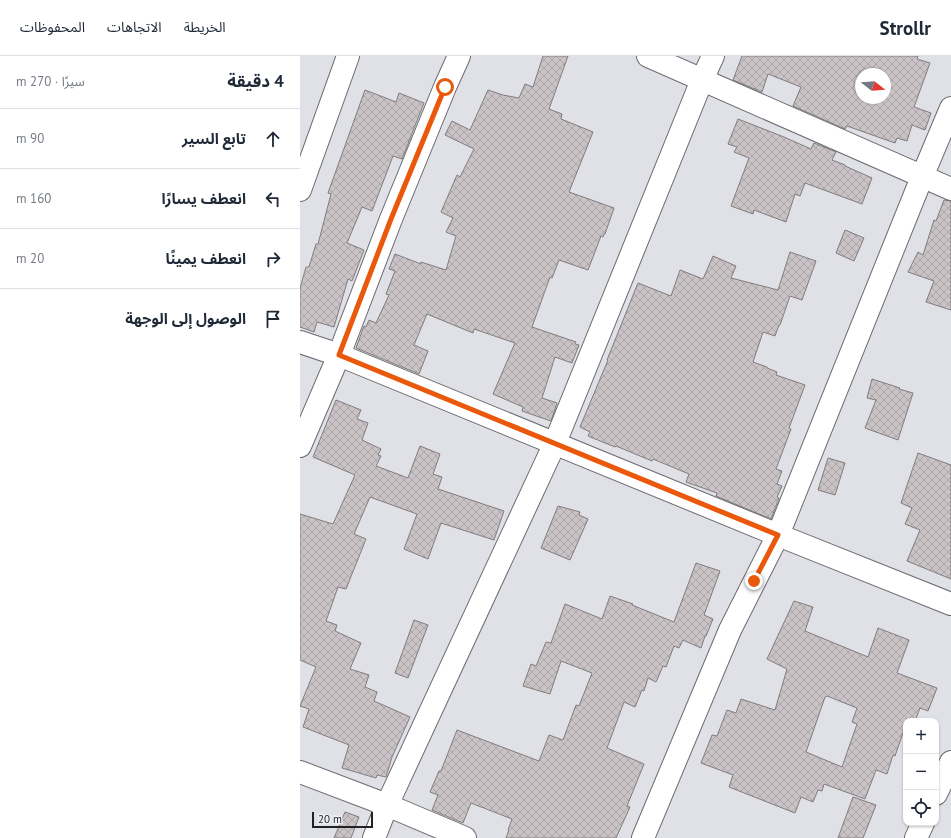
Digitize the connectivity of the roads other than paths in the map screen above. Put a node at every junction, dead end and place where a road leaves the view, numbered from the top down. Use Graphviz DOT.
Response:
graph roads {
  1 [pos="348,56"];
  2 [pos="459,56"];
  3 [pos="648,56"];
  4 [pos="713,56"];
  5 [pos="702,80"];
  6 [pos="951,108"];
  7 [pos="922,177"];
  8 [pos="951,189"];
  9 [pos="300,190"];
  10 [pos="300,342"];
  11 [pos="339,355"];
  12 [pos="555,443"];
  13 [pos="300,446"];
  14 [pos="778,535"];
  15 [pos="951,604"];
  16 [pos="951,762"];
  17 [pos="300,772"];
  18 [pos="938,790"];
  19 [pos="387,805"];
  20 [pos="922,826"];
  21 [pos="374,838"];
  22 [pos="465,838"];
  23 [pos="643,838"];
  24 [pos="916,838"];
  1 -- 9 [label="street"];
  2 -- 11 [label="street"];
  3 -- 5 [label="street"];
  4 -- 5 [label="street"];
  5 -- 7 [label="street"];
  5 -- 12 [label="street"];
  6 -- 7 [label="street"];
  7 -- 8 [label="street"];
  7 -- 14 [label="street"];
  10 -- 11 [label="street"];
  11 -- 12 [label="street"];
  11 -- 13 [label="street"];
  12 -- 14 [label="street"];
  12 -- 19 [label="street"];
  14 -- 15 [label="street"];
  14 -- 23 [label="street"];
  16 -- 18 [label="street"];
  17 -- 19 [label="street"];
  19 -- 21 [label="street"];
  19 -- 22 [label="street"];
  20 -- 24 [label="street"];
}
